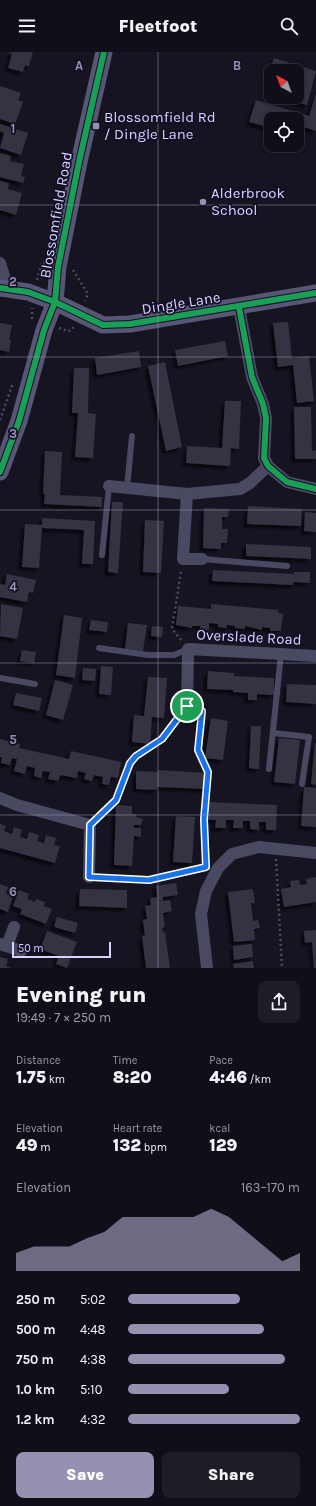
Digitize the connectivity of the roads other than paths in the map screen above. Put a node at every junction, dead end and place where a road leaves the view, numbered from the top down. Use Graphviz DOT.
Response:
graph roads {
  1 [pos="104,52"];
  2 [pos="0,263"];
  3 [pos="4,288"];
  4 [pos="316,293"];
  5 [pos="55,302"];
  6 [pos="239,307"];
  7 [pos="132,436"];
  8 [pos="268,466"];
  9 [pos="0,472"];
  10 [pos="109,486"];
  11 [pos="127,488"];
  12 [pos="316,489"];
  13 [pos="187,494"];
  14 [pos="102,555"];
  15 [pos="202,559"];
  16 [pos="288,566"];
  17 [pos="99,648"];
  18 [pos="188,650"];
  19 [pos="281,654"];
  20 [pos="316,656"];
  21 [pos="0,678"];
  22 [pos="35,684"];
  23 [pos="187,706"];
  24 [pos="273,732"];
  25 [pos="269,769"];
  26 [pos="302,784"];
  27 [pos="0,798"];
  28 [pos="316,853"];
  29 [pos="89,877"];
  30 [pos="14,927"];
  31 [pos="4,945"];
  32 [pos="21,951"];
  33 [pos="207,968"];
  1 -- 5 [label="main road, Blossomfield Road"];
  2 -- 3 [label="street"];
  3 -- 5 [label="main road, Dingle Lane"];
  4 -- 6 [label="main road, Dingle Lane"];
  5 -- 6 [label="main road, Dingle Lane"];
  5 -- 9 [label="main road, Blossomfield Road"];
  6 -- 8 [label="street"];
  7 -- 11 [label="lane"];
  8 -- 12 [label="street"];
  8 -- 13 [label="street"];
  10 -- 11 [label="street"];
  10 -- 14 [label="lane"];
  11 -- 13 [label="street"];
  13 -- 15 [label="street"];
  15 -- 16 [label="lane"];
  17 -- 18 [label="lane"];
  18 -- 19 [label="street, Overslade Road"];
  18 -- 23 [label="street, Overslade Road"];
  19 -- 20 [label="street, Overslade Road"];
  19 -- 24 [label="lane"];
  21 -- 22 [label="lane"];
  24 -- 25 [label="lane"];
  24 -- 26 [label="lane"];
  27 -- 29 [label="street"];
  28 -- 33 [label="street"];
  30 -- 31 [label="street"];
  31 -- 32 [label="street"];
}
